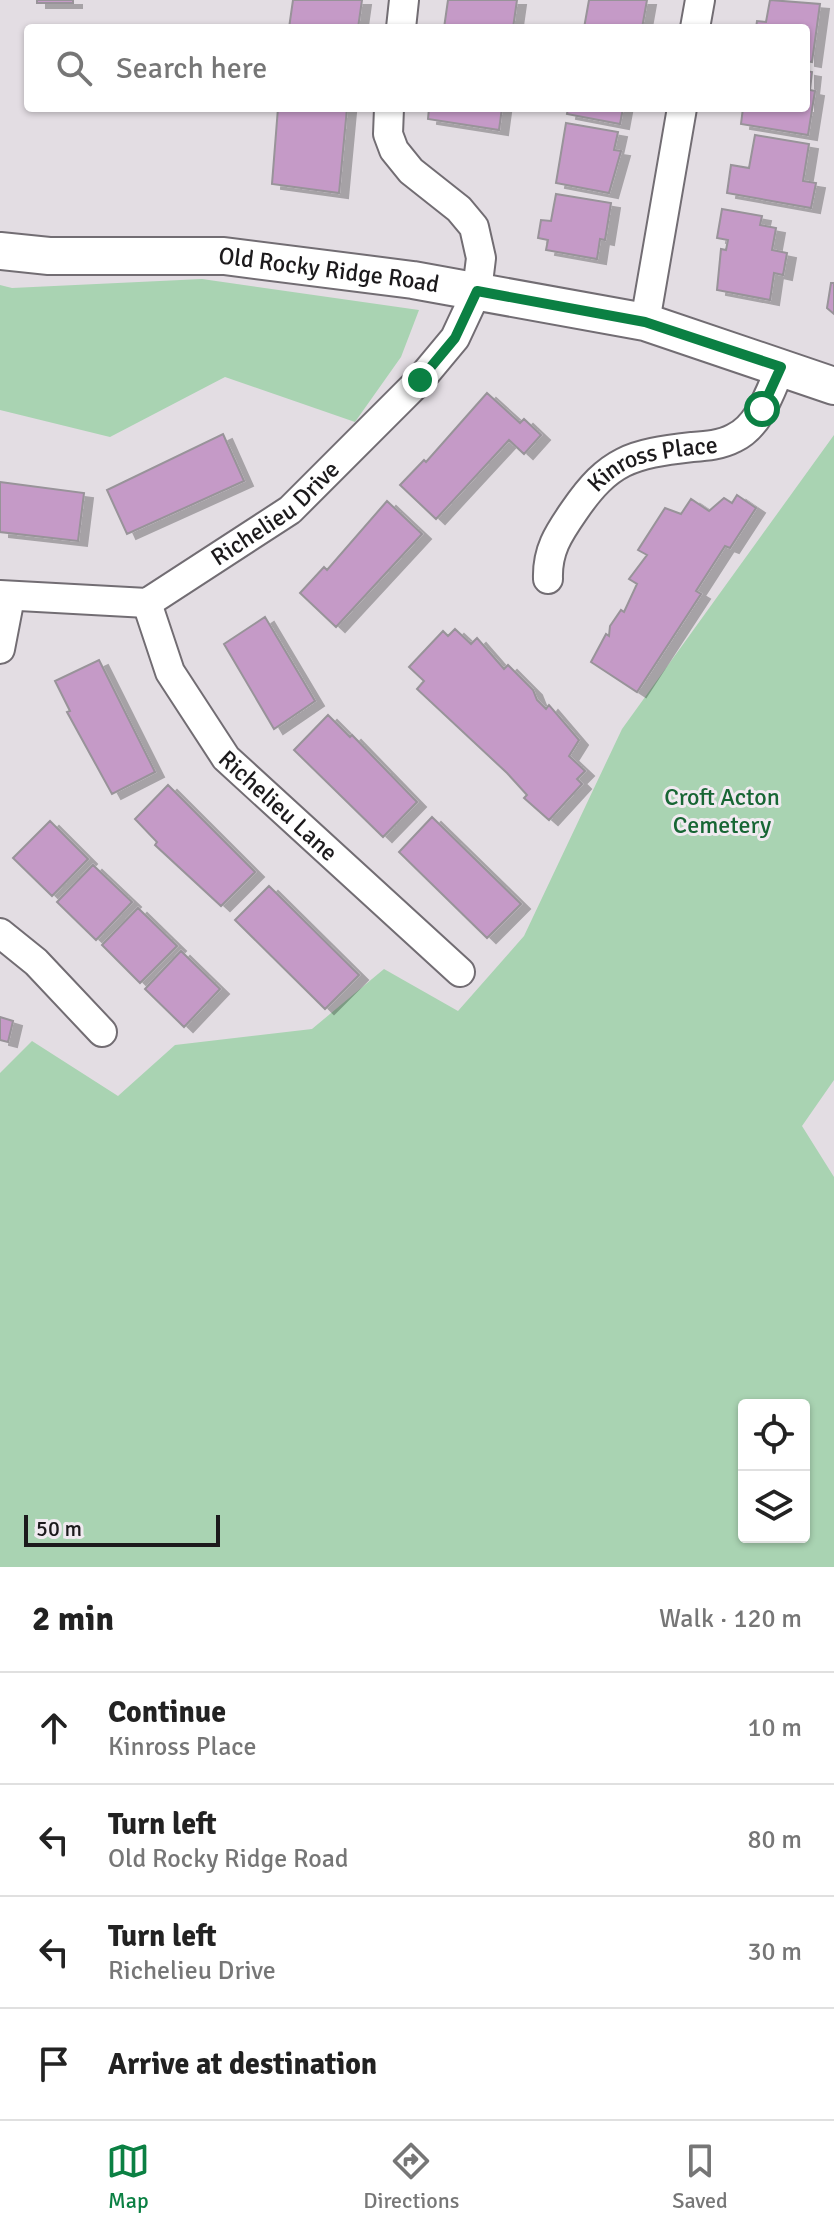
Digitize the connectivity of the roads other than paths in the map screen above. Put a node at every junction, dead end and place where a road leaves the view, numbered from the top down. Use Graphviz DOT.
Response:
graph roads {
  1 [pos="404,0"];
  2 [pos="700,0"];
  3 [pos="401,24"];
  4 [pos="696,24"];
  5 [pos="389,112"];
  6 [pos="681,112"];
  7 [pos="0,251"];
  8 [pos="477,291"];
  9 [pos="645,322"];
  10 [pos="781,367"];
  11 [pos="834,386"];
  12 [pos="548,579"];
  13 [pos="5,596"];
  14 [pos="147,603"];
  15 [pos="0,649"];
  16 [pos="0,933"];
  17 [pos="460,972"];
  18 [pos="102,1032"];
  1 -- 3 [label="street"];
  2 -- 4 [label="street"];
  5 -- 8 [label="street"];
  6 -- 9 [label="street"];
  7 -- 8 [label="street, Old Rocky Ridge Road"];
  8 -- 9 [label="street, Old Rocky Ridge Road"];
  8 -- 14 [label="street, Richelieu Drive"];
  9 -- 10 [label="street, Old Rocky Ridge Road"];
  10 -- 11 [label="street, Old Rocky Ridge Road"];
  10 -- 12 [label="street, Kinross Place"];
  13 -- 14 [label="street"];
  13 -- 15 [label="street"];
  14 -- 17 [label="street, Richelieu Lane"];
  16 -- 18 [label="street"];
}
